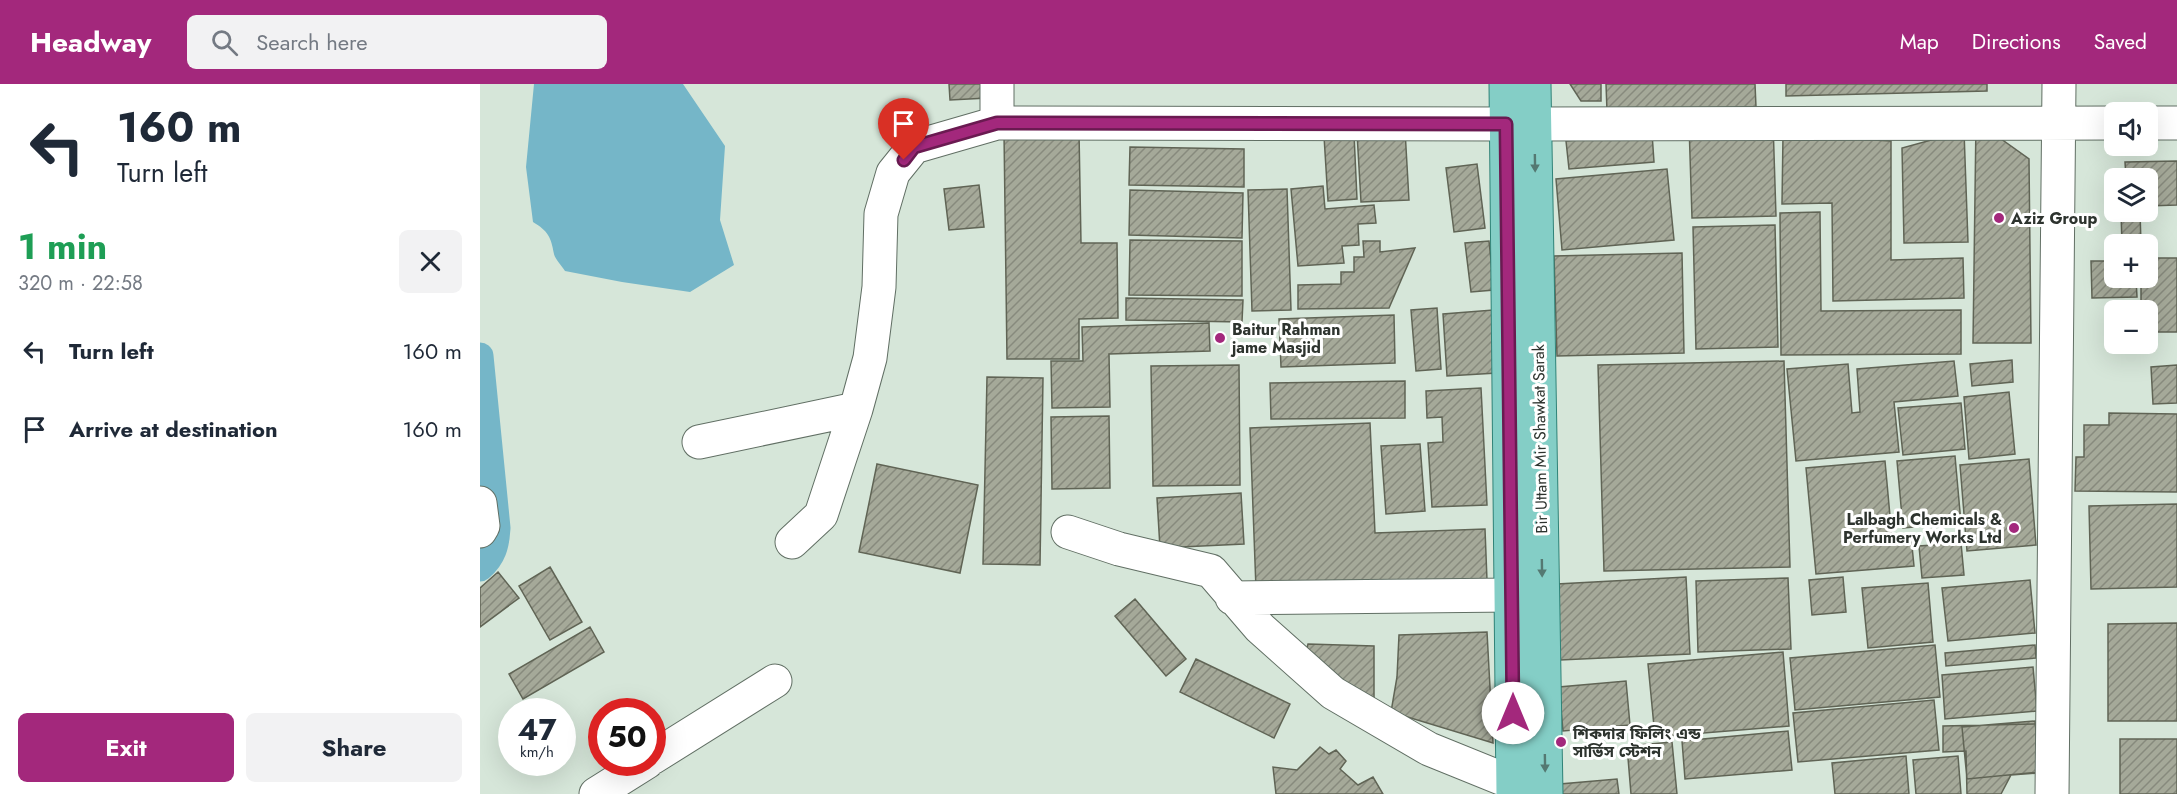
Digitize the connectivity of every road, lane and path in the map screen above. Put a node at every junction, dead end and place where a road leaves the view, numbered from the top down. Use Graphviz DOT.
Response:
graph roads {
  1 [pos="997,84"];
  2 [pos="1506,84"];
  3 [pos="1534,84"];
  4 [pos="2059,84"];
  5 [pos="997,123"];
  6 [pos="2059,123"];
  7 [pos="2104,123"];
  8 [pos="2158,123"];
  9 [pos="2177,123"];
  10 [pos="1520,124"];
  11 [pos="856,409"];
  12 [pos="699,442"];
  13 [pos="480,503"];
  14 [pos="480,531"];
  15 [pos="1068,532"];
  16 [pos="792,542"];
  17 [pos="1512,595"];
  18 [pos="1232,598"];
  19 [pos="775,681"];
  20 [pos="666,749"];
  21 [pos="625,776"];
  22 [pos="1513,789"];
  23 [pos="596,794"];
  24 [pos="1546,794"];
  25 [pos="2052,794"];
  1 -- 5 [label="street"];
  2 -- 10 [label="main road"];
  3 -- 10 [label="main road, Bir Uttam Mir Shawkat Sarak"];
  4 -- 6 [label="street"];
  5 -- 10 [label="street"];
  5 -- 11 [label="street"];
  6 -- 7 [label="street"];
  6 -- 10 [label="street"];
  6 -- 25 [label="street"];
  8 -- 9 [label="street"];
  10 -- 17 [label="main road"];
  10 -- 24 [label="main road, Bir Uttam Mir Shawkat Sarak, one-way"];
  11 -- 12 [label="street"];
  11 -- 16 [label="street"];
  13 -- 14 [label="street"];
  15 -- 18 [label="street"];
  17 -- 18 [label="street"];
  17 -- 22 [label="main road"];
  18 -- 22 [label="street"];
  19 -- 20 [label="street"];
  21 -- 23 [label="street"];
}
